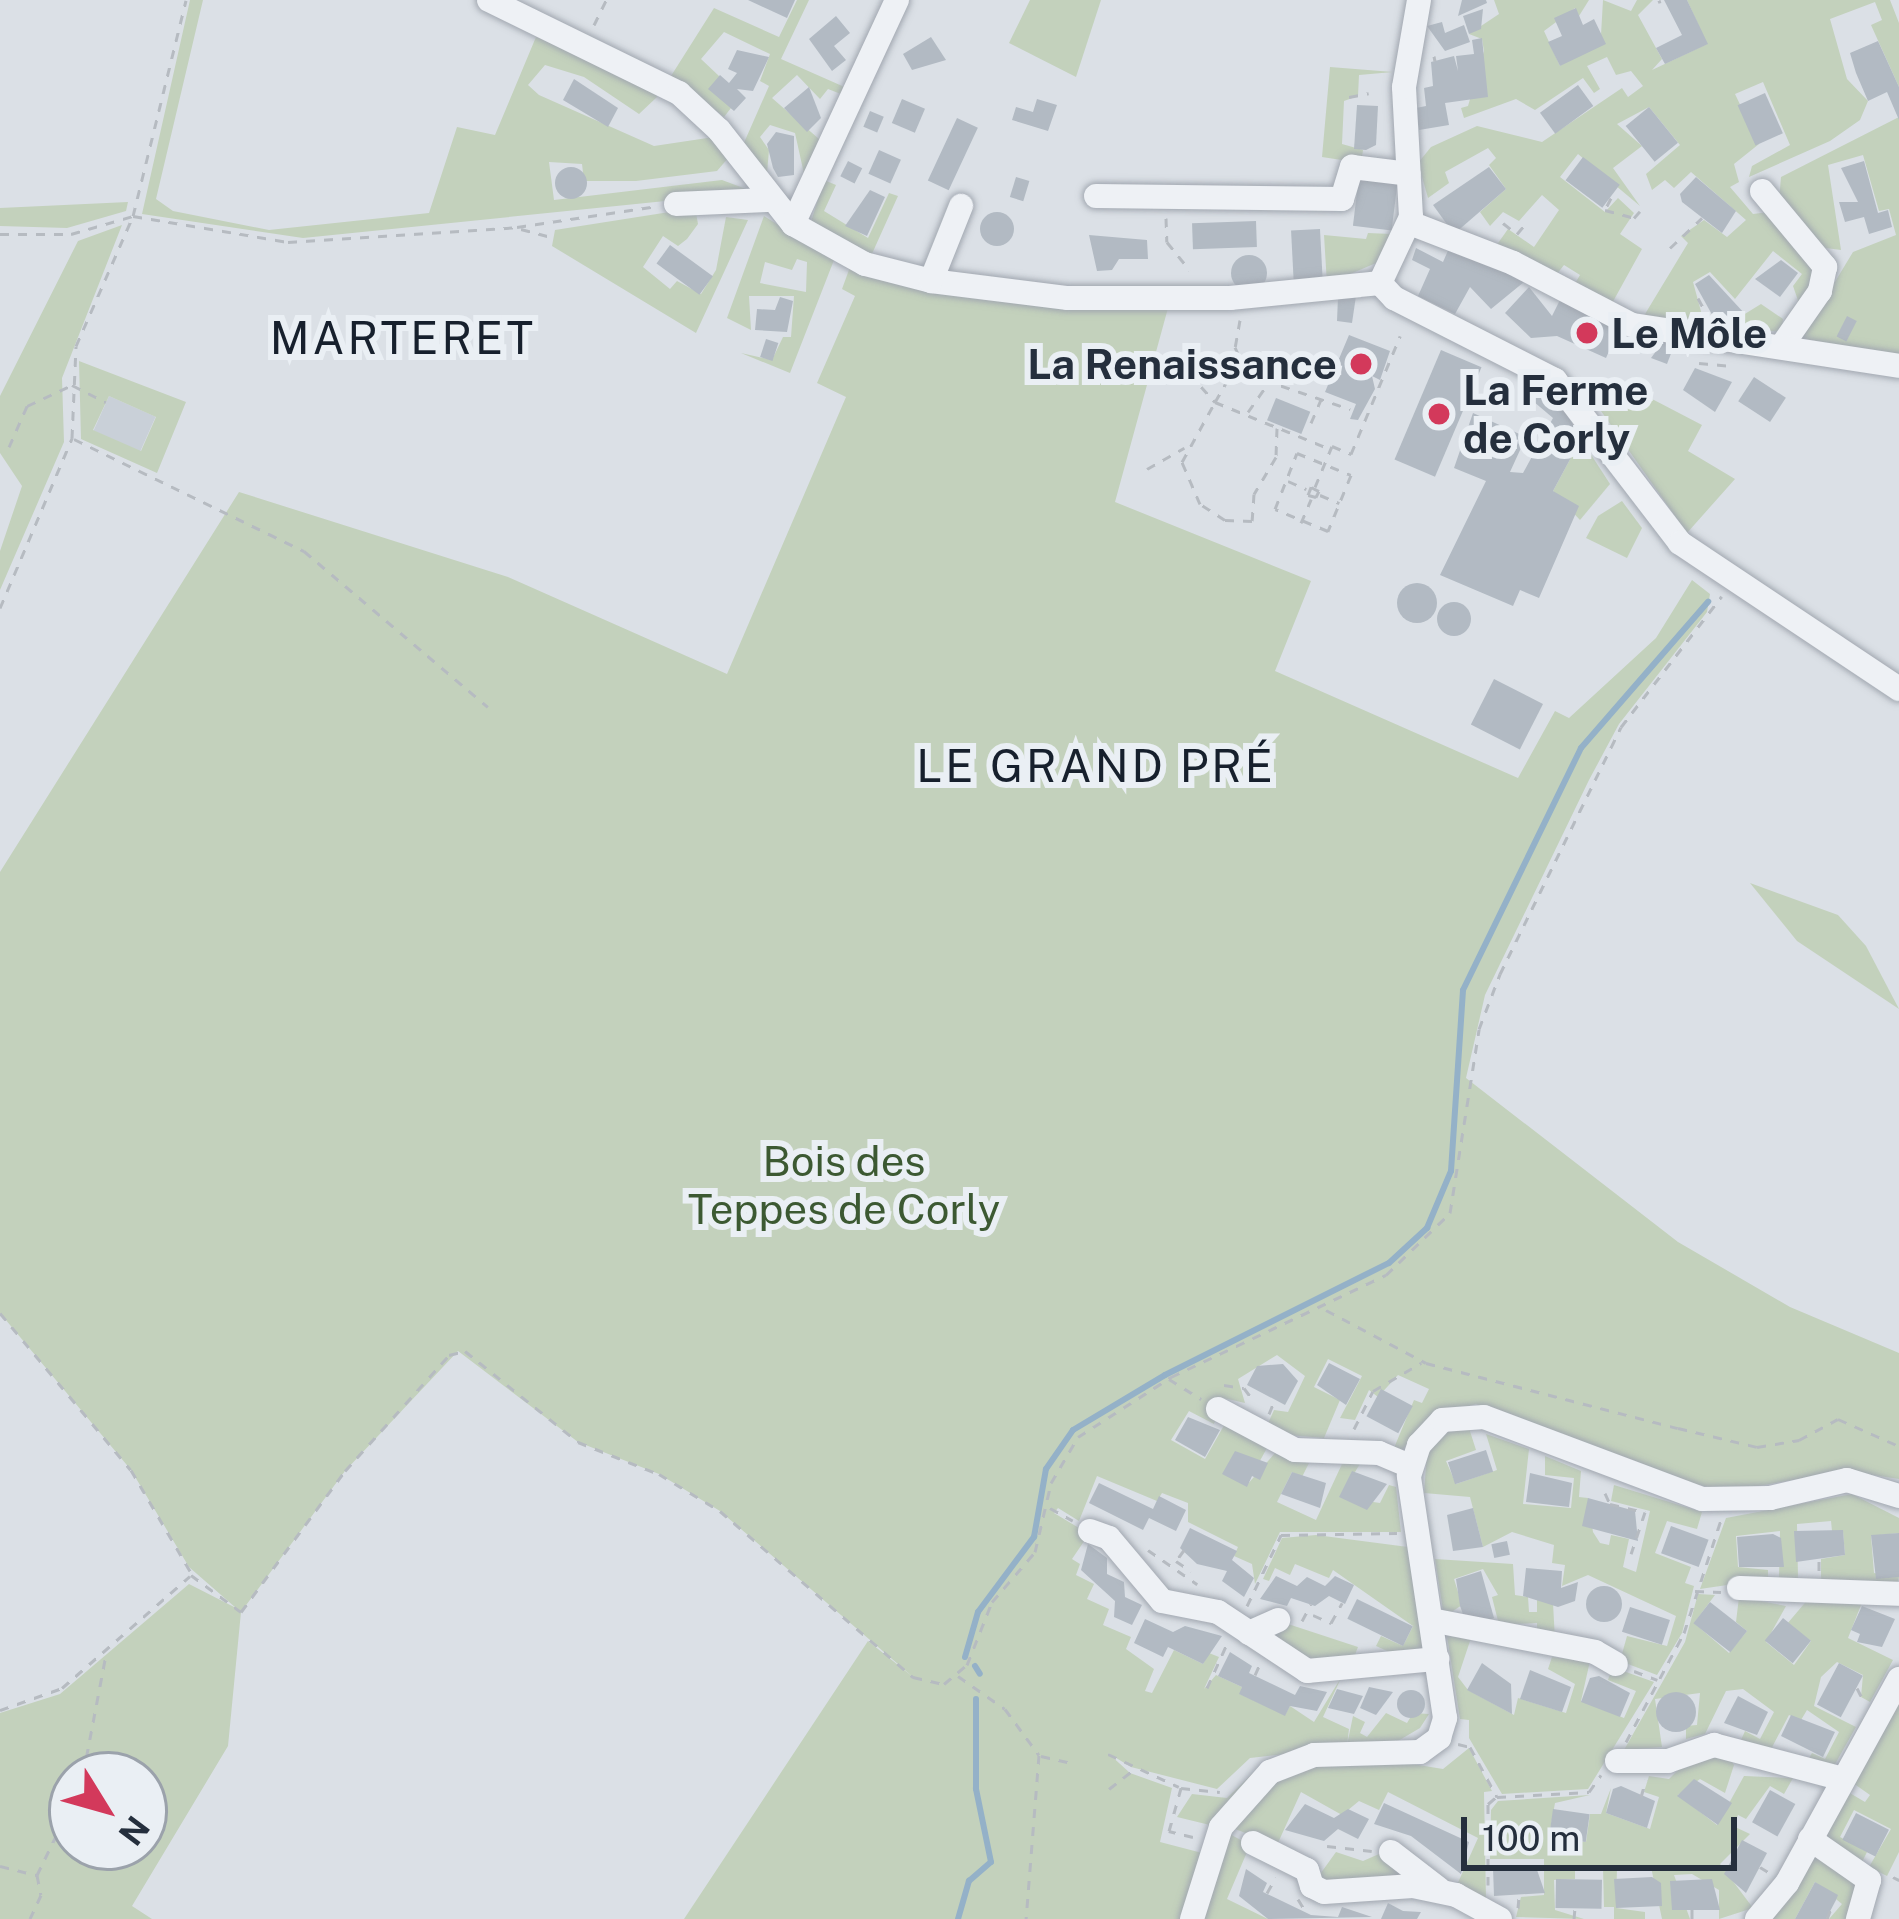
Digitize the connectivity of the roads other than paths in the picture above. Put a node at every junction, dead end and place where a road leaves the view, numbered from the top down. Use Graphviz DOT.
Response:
graph roads {
  1 [pos="489,0"];
  2 [pos="897,0"];
  3 [pos="1419,0"];
  4 [pos="1409,174"];
  5 [pos="1762,191"];
  6 [pos="1096,196"];
  7 [pos="766,200"];
  8 [pos="676,205"];
  9 [pos="962,206"];
  10 [pos="1410,223"];
  11 [pos="793,224"];
  12 [pos="931,281"];
  13 [pos="1380,284"];
  14 [pos="1783,344"];
  15 [pos="1899,365"];
  16 [pos="1899,689"];
  17 [pos="1221,1397"];
  18 [pos="1410,1466"];
  19 [pos="1899,1496"];
  20 [pos="1090,1531"];
  21 [pos="1737,1590"];
  22 [pos="1899,1594"];
  23 [pos="1290,1620"];
  24 [pos="1430,1620"];
  25 [pos="1243,1629"];
  26 [pos="1436,1658"];
  27 [pos="1616,1664"];
  28 [pos="1899,1679"];
  29 [pos="1616,1761"];
  30 [pos="1843,1779"];
  31 [pos="1810,1839"];
  32 [pos="1253,1843"];
  33 [pos="1391,1852"];
  34 [pos="1441,1890"];
  35 [pos="1494,1915"];
  36 [pos="1192,1919"];
  37 [pos="1757,1919"];
  38 [pos="1858,1919"];
  1 -- 7 [label="street"];
  2 -- 11 [label="street"];
  3 -- 4 [label="street"];
  4 -- 6 [label="street"];
  4 -- 10 [label="street"];
  5 -- 14 [label="street"];
  7 -- 8 [label="street"];
  7 -- 11 [label="street"];
  9 -- 12 [label="street"];
  10 -- 13 [label="street"];
  10 -- 14 [label="street"];
  11 -- 12 [label="street"];
  12 -- 13 [label="street"];
  13 -- 16 [label="street"];
  14 -- 15 [label="street"];
  17 -- 18 [label="street"];
  18 -- 19 [label="street"];
  18 -- 24 [label="street"];
  20 -- 25 [label="street"];
  21 -- 22 [label="street"];
  23 -- 25 [label="street"];
  24 -- 26 [label="street"];
  24 -- 27 [label="street"];
  25 -- 26 [label="street"];
  26 -- 36 [label="street"];
  28 -- 30 [label="street"];
  29 -- 30 [label="street"];
  30 -- 31 [label="street"];
  31 -- 37 [label="street"];
  31 -- 38 [label="street"];
  32 -- 34 [label="street"];
  33 -- 34 [label="street"];
  34 -- 35 [label="street"];
}
